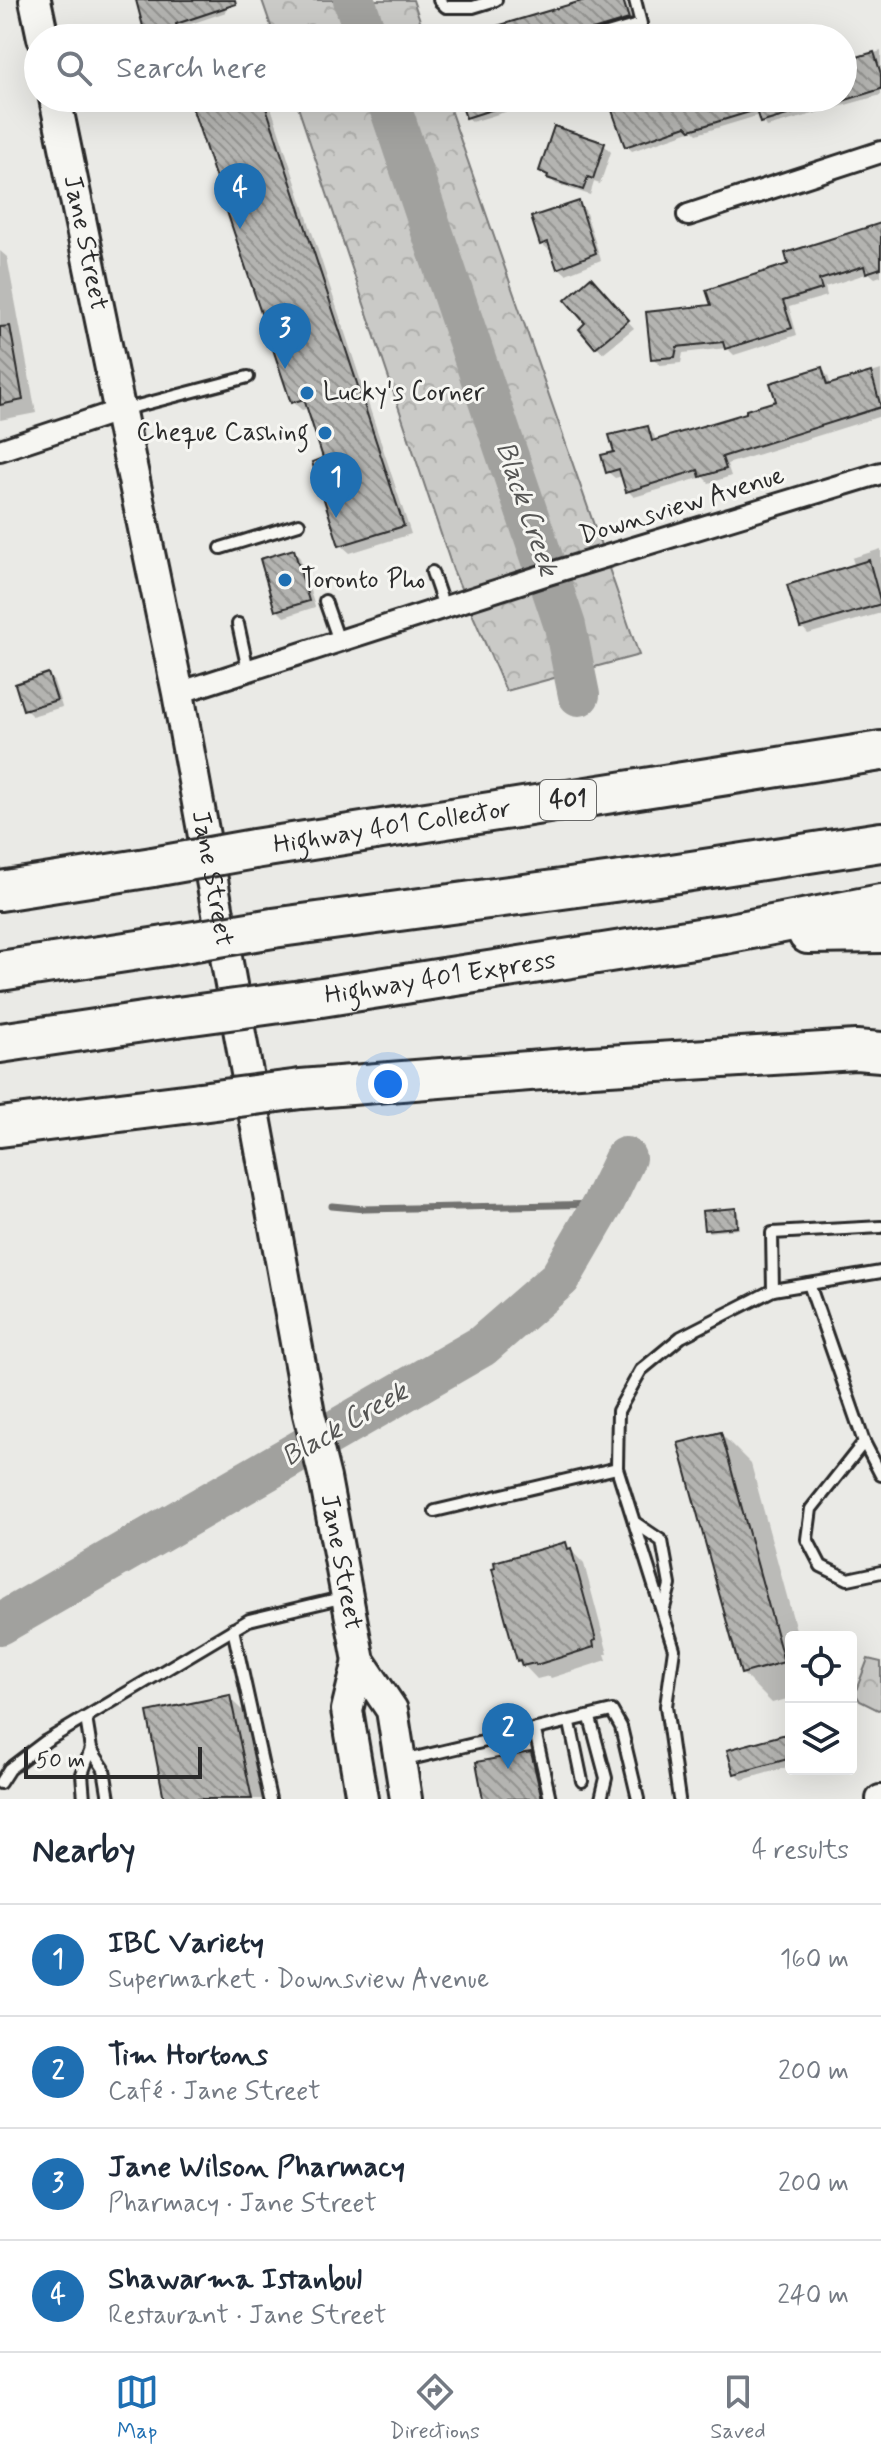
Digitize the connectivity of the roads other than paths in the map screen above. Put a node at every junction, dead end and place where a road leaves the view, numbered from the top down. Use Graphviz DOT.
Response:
graph roads {
  1 [pos="35,0"];
  2 [pos="439,0"];
  3 [pos="496,0"];
  4 [pos="635,0"];
  5 [pos="40,24"];
  6 [pos="641,24"];
  7 [pos="60,112"];
  8 [pos="881,152"];
  9 [pos="688,215"];
  10 [pos="248,377"];
  11 [pos="118,411"];
  12 [pos="0,450"];
  13 [pos="881,473"];
  14 [pos="299,524"];
  15 [pos="221,548"];
  16 [pos="432,572"];
  17 [pos="325,601"];
  18 [pos="444,607"];
  19 [pos="238,624"];
  20 [pos="339,641"];
  21 [pos="248,670"];
  22 [pos="178,693"];
  23 [pos="881,751"];
  24 [pos="881,842"];
  25 [pos="0,891"];
  26 [pos="881,904"];
  27 [pos="881,933"];
  28 [pos="725,934"];
  29 [pos="0,971"];
  30 [pos="0,1043"];
  31 [pos="873,1049"];
  32 [pos="0,1127"];
  33 [pos="881,1227"];
  34 [pos="881,1272"];
  35 [pos="809,1284"];
  36 [pos="773,1290"];
  37 [pos="864,1442"];
  38 [pos="617,1468"];
  39 [pos="881,1475"];
  40 [pos="435,1511"];
  41 [pos="634,1522"];
  42 [pos="881,1572"];
  43 [pos="347,1596"];
  44 [pos="663,1613"];
  45 [pos="233,1629"];
  46 [pos="359,1661"];
  47 [pos="86,1718"];
  48 [pos="590,1718"];
  49 [pos="570,1723"];
  50 [pos="535,1731"];
  51 [pos="91,1749"];
  52 [pos="400,1761"];
  53 [pos="582,1781"];
  54 [pos="0,1783"];
  55 [pos="84,1799"];
  56 [pos="109,1799"];
  57 [pos="270,1799"];
  58 [pos="362,1799"];
  59 [pos="406,1799"];
  60 [pos="550,1799"];
  61 [pos="601,1799"];
  62 [pos="638,1799"];
  63 [pos="679,1799"];
  1 -- 5 [label="main road"];
  2 -- 3 [label="lane"];
  4 -- 6 [label="lane"];
  7 -- 11 [label="main road, Jane Street"];
  8 -- 9 [label="street"];
  10 -- 11 [label="lane"];
  11 -- 12 [label="street"];
  11 -- 22 [label="main road, Jane Street"];
  13 -- 18 [label="street, Downsview Avenue"];
  14 -- 15 [label="lane"];
  16 -- 18 [label="lane"];
  17 -- 20 [label="lane"];
  18 -- 20 [label="street, Downsview Avenue"];
  19 -- 21 [label="lane"];
  20 -- 21 [label="street, Downsview Avenue"];
  21 -- 22 [label="street, Downsview Avenue"];
  22 -- 43 [label="main road, Jane Street"];
  23 -- 25 [label="highway, Highway 401 Collector / 401, bridge"];
  24 -- 29 [label="highway, bridge"];
  26 -- 28 [label="highway, Highway 401 Express"];
  27 -- 28 [label="highway"];
  28 -- 30 [label="highway, Highway 401 Express, bridge"];
  31 -- 32 [label="highway, bridge"];
  33 -- 36 [label="lane"];
  34 -- 35 [label="lane"];
  35 -- 36 [label="lane"];
  35 -- 37 [label="lane"];
  36 -- 38 [label="lane"];
  37 -- 39 [label="lane"];
  37 -- 42 [label="lane"];
  38 -- 40 [label="lane"];
  38 -- 41 [label="lane"];
  41 -- 44 [label="lane"];
  41 -- 44 [label="lane"];
  43 -- 45 [label="lane"];
  43 -- 46 [label="main road, Jane Street"];
  44 -- 63 [label="lane"];
  45 -- 47 [label="lane"];
  45 -- 57 [label="lane"];
  46 -- 52 [label="main road, Jane Street"];
  46 -- 58 [label="main road, Jane Street"];
  47 -- 51 [label="lane"];
  47 -- 54 [label="lane"];
  48 -- 49 [label="lane"];
  48 -- 61 [label="lane"];
  48 -- 62 [label="lane"];
  49 -- 50 [label="lane"];
  49 -- 53 [label="lane"];
  50 -- 52 [label="lane"];
  50 -- 60 [label="lane"];
  51 -- 55 [label="lane"];
  51 -- 56 [label="lane"];
  52 -- 59 [label="main road, Jane Street"];
}
